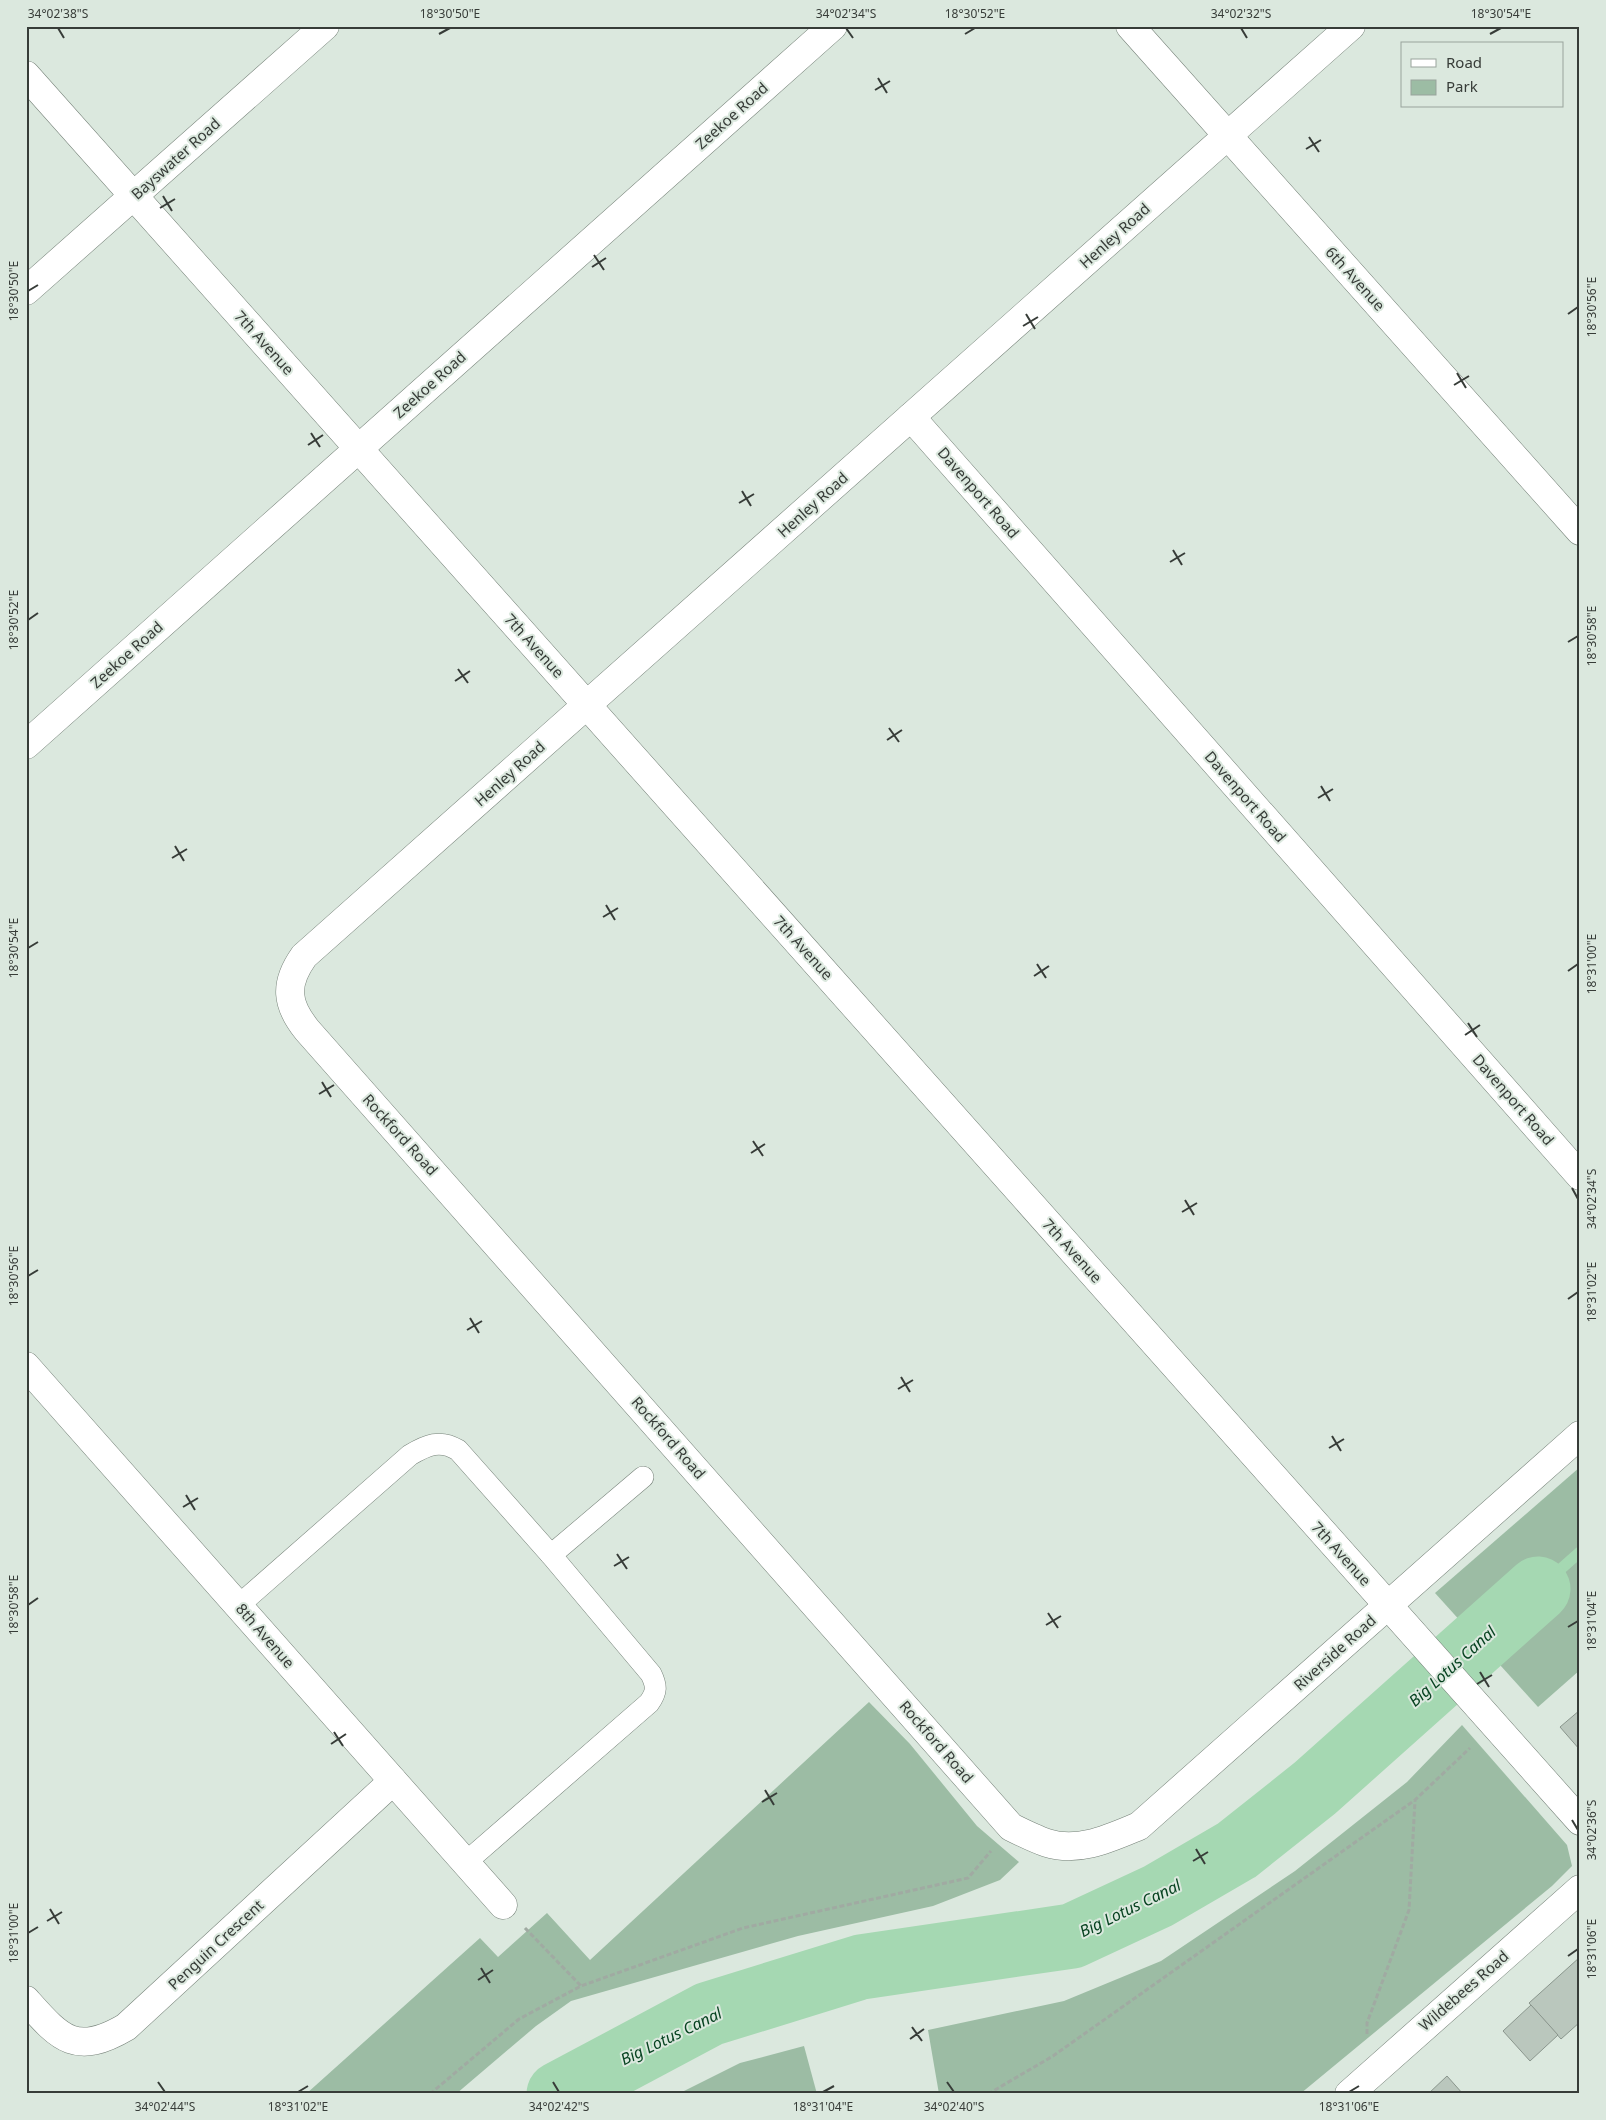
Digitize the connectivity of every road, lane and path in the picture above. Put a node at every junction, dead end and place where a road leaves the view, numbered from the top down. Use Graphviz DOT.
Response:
graph roads {
  1 [pos="325,26"];
  2 [pos="833,26"];
  3 [pos="1130,26"];
  4 [pos="1351,26"];
  5 [pos="26,75"];
  6 [pos="1228,135"];
  7 [pos="134,197"];
  8 [pos="26,291"];
  9 [pos="911,417"];
  10 [pos="358,449"];
  11 [pos="1580,531"];
  12 [pos="587,705"];
  13 [pos="26,745"];
  14 [pos="289,993"];
  15 [pos="1580,1176"];
  16 [pos="26,1366"];
  17 [pos="1580,1435"];
  18 [pos="643,1477"];
  19 [pos="551,1555"];
  20 [pos="238,1606"];
  21 [pos="1388,1606"];
  22 [pos="1495,1724"];
  23 [pos="393,1781"];
  24 [pos="1415,1800"];
  25 [pos="1580,1821"];
  26 [pos="1011,1828"];
  27 [pos="1076,1847"];
  28 [pos="465,1862"];
  29 [pos="1580,1889"];
  30 [pos="503,1906"];
  31 [pos="581,1986"];
  32 [pos="26,2000"];
  33 [pos="1358,2085"];
  34 [pos="430,2094"];
  35 [pos="988,2094"];
  1 -- 7 [label="street, Bayswater Road"];
  2 -- 10 [label="street, Zeekoe Road"];
  3 -- 6 [label="street, 6th Avenue"];
  4 -- 6 [label="street, Henley Road"];
  5 -- 7 [label="street, 7th Avenue"];
  6 -- 9 [label="street, Henley Road"];
  6 -- 11 [label="street, 6th Avenue"];
  7 -- 8 [label="street, Bayswater Road"];
  7 -- 10 [label="street, 7th Avenue"];
  9 -- 12 [label="street, Henley Road"];
  9 -- 15 [label="street, Davenport Road"];
  10 -- 12 [label="street, 7th Avenue"];
  10 -- 13 [label="street, Zeekoe Road"];
  12 -- 14 [label="street, Henley Road"];
  12 -- 21 [label="street, 7th Avenue"];
  14 -- 26 [label="street, Rockford Road"];
  16 -- 20 [label="street, 8th Avenue"];
  17 -- 21 [label="street, Riverside Road"];
  18 -- 19 [label="lane"];
  19 -- 20 [label="lane"];
  19 -- 28 [label="lane"];
  20 -- 23 [label="street, 8th Avenue"];
  21 -- 22 [label="street, 7th Avenue"];
  21 -- 27 [label="street, Riverside Road"];
  22 -- 24 [label="path"];
  22 -- 25 [label="street, 7th Avenue"];
  23 -- 28 [label="street, 8th Avenue"];
  23 -- 32 [label="street, Penguin Crescent"];
  24 -- 33 [label="path"];
  24 -- 35 [label="path"];
  26 -- 27 [label="street, Rockford Road"];
  26 -- 31 [label="path"];
  28 -- 30 [label="street, 8th Avenue"];
  29 -- 33 [label="street, Wildebees Road"];
  30 -- 31 [label="path"];
  31 -- 34 [label="path"];
}
